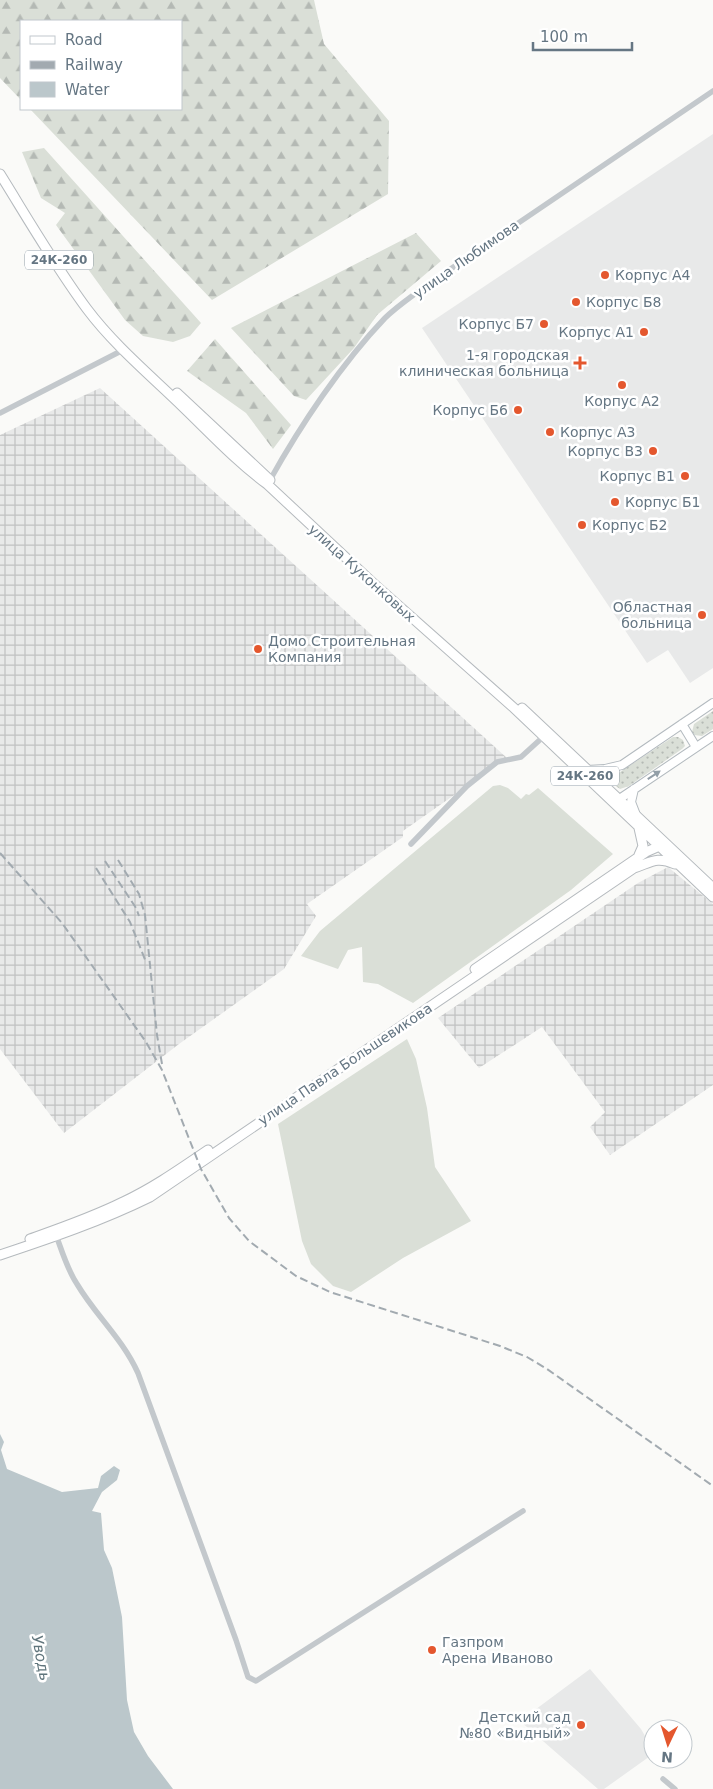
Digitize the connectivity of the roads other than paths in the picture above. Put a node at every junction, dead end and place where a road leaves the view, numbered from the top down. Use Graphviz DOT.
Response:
graph roads {
  1 [pos="713,91"];
  2 [pos="0,167"];
  3 [pos="0,174"];
  4 [pos="125,348"];
  5 [pos="0,413"];
  6 [pos="269,482"];
  7 [pos="713,703"];
  8 [pos="682,724"];
  9 [pos="713,736"];
  10 [pos="543,737"];
  11 [pos="696,747"];
  12 [pos="587,770"];
  13 [pos="635,787"];
  14 [pos="616,801"];
  15 [pos="636,815"];
  16 [pos="638,825"];
  17 [pos="648,827"];
  18 [pos="411,844"];
  19 [pos="658,846"];
  20 [pos="669,847"];
  21 [pos="633,864"];
  22 [pos="678,865"];
  23 [pos="713,888"];
  24 [pos="713,897"];
  25 [pos="55,1233"];
  26 [pos="0,1249"];
  27 [pos="0,1255"];
  28 [pos="523,1511"];
  29 [pos="663,1779"];
  30 [pos="674,1789"];
  1 -- 6 [label="street, улица Любимова"];
  2 -- 4 [label="main road, 24К-260"];
  3 -- 4 [label="main road, 24К-260"];
  4 -- 5 [label="street"];
  4 -- 6 [label="main road, улица Куконковых / 24К-260"];
  6 -- 10 [label="main road, улица Куконковых / 24К-260"];
  6 -- 12 [label="main road, улица Куконковых"];
  7 -- 8 [label="main road"];
  8 -- 11 [label="main road"];
  8 -- 12 [label="main road"];
  9 -- 11 [label="main road"];
  10 -- 14 [label="main road, улица Куконковых / 24К-260"];
  10 -- 18 [label="street"];
  13 -- 11 [label="main road, one-way"];
  12 -- 14 [label="main road, улица Куконковых"];
  13 -- 14 [label="main road"];
  13 -- 15 [label="main road"];
  14 -- 15 [label="main road, улица Куконковых"];
  14 -- 16 [label="main road, улица Куконковых / 24К-260"];
  15 -- 17 [label="main road, улица Куконковых"];
  16 -- 19 [label="main road, улица Куконковых / 24К-260"];
  16 -- 21 [label="main road"];
  17 -- 19 [label="main road"];
  17 -- 20 [label="main road, улица Куконковых"];
  19 -- 20 [label="main road"];
  19 -- 21 [label="main road"];
  19 -- 22 [label="main road, улица Куконковых"];
  20 -- 23 [label="main road, улица Куконковых"];
  21 -- 22 [label="main road, улица Павла Большевикова"];
  21 -- 25 [label="main road, улица Павла Большевикова"];
  22 -- 24 [label="main road, улица Куконковых"];
  25 -- 26 [label="main road, улица Павла Большевикова"];
  25 -- 27 [label="main road, улица Павла Большевикова"];
  25 -- 28 [label="street"];
  29 -- 30 [label="street"];
}
